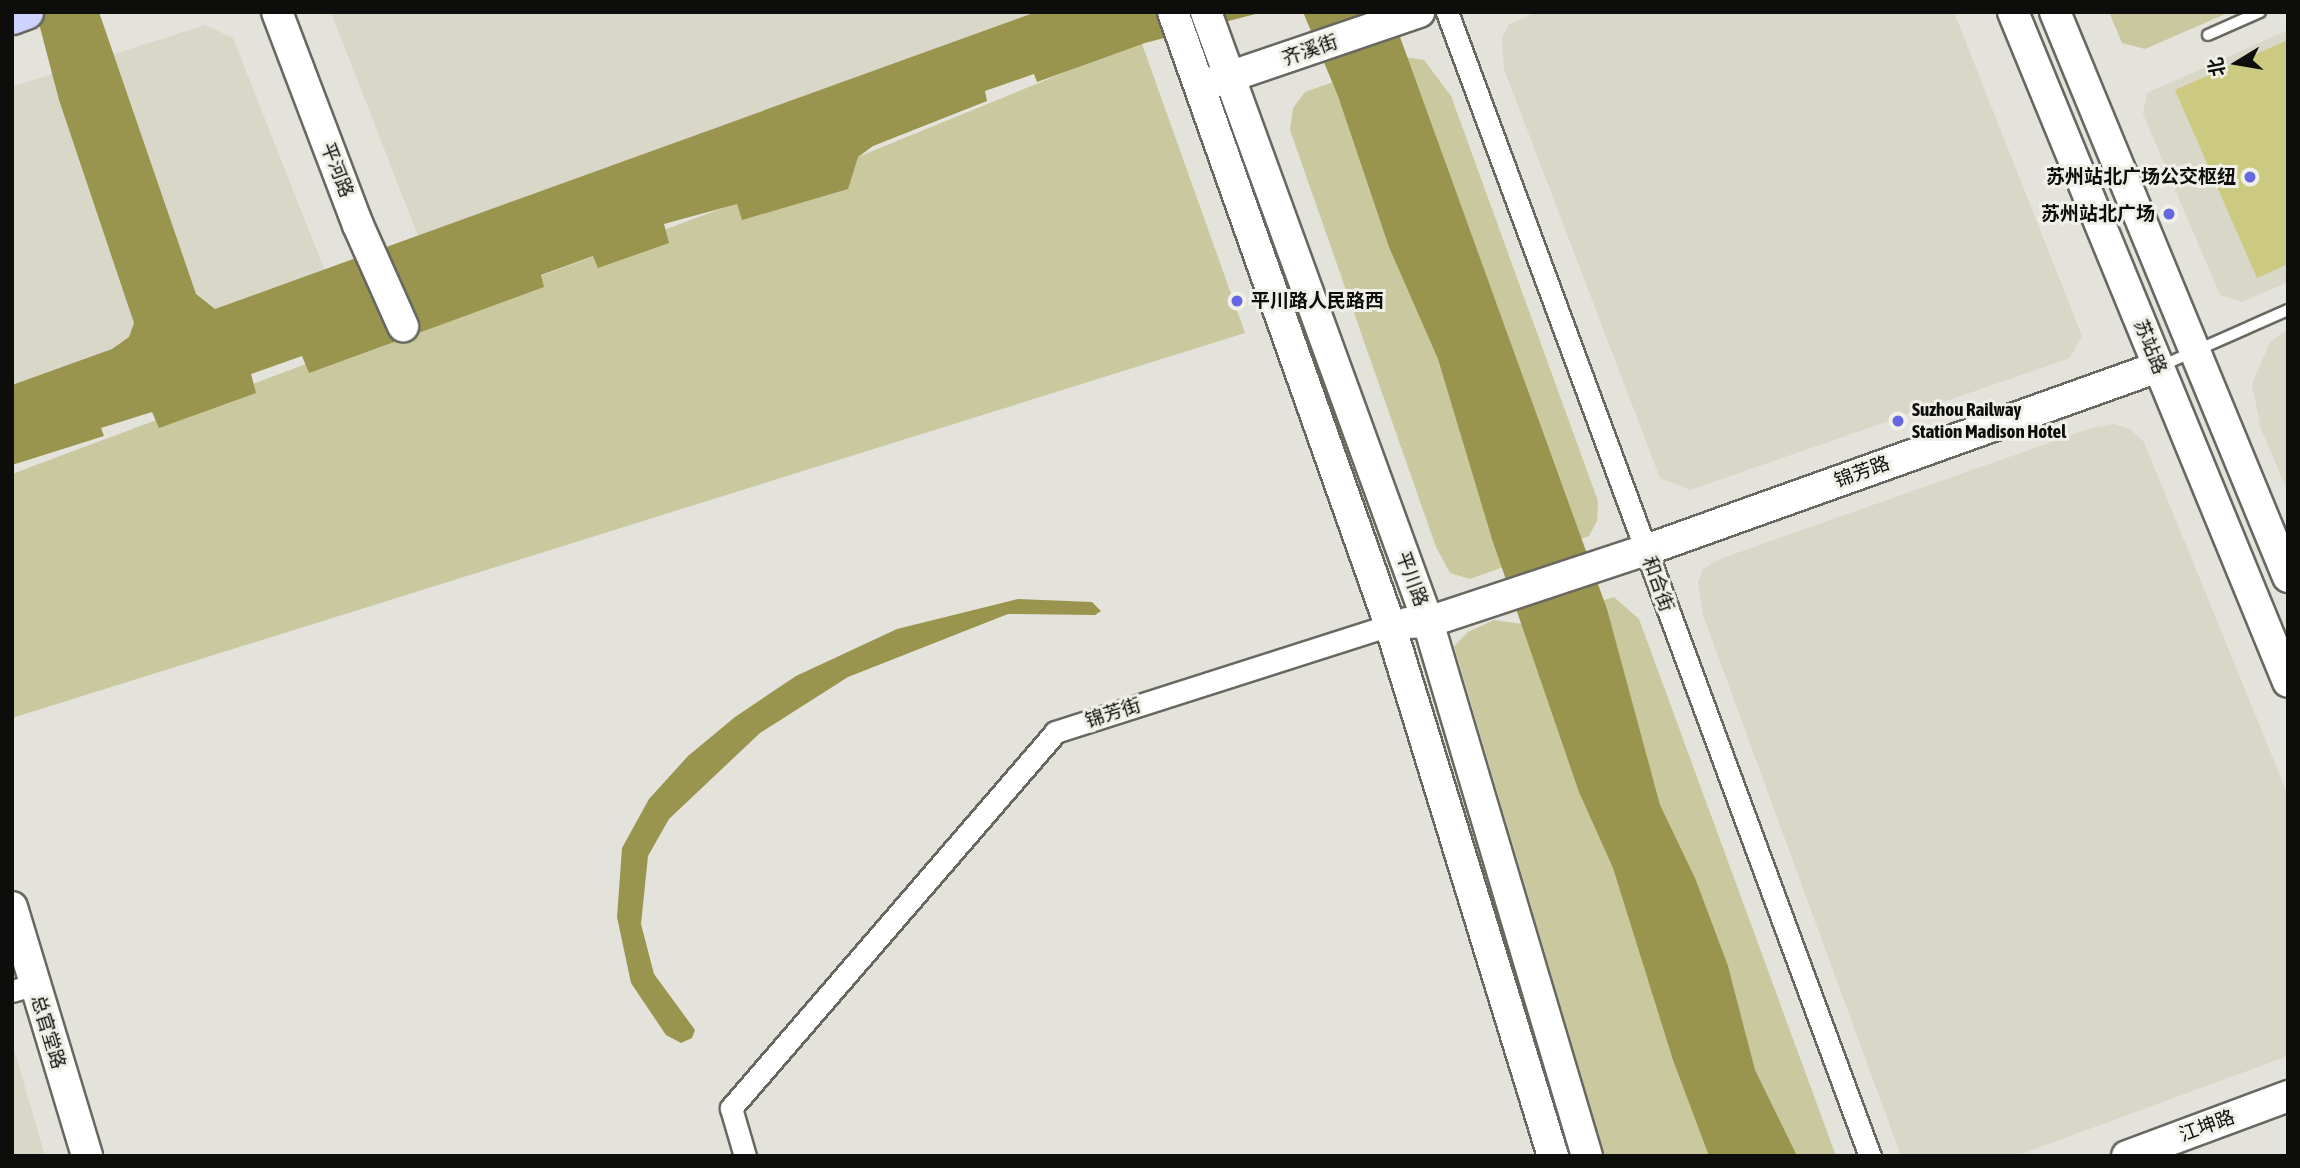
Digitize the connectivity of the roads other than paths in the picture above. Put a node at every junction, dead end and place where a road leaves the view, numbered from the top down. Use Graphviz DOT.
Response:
graph roads {
  1 [pos="26,12"];
  2 [pos="277,12"];
  3 [pos="1173,12"];
  4 [pos="1206,12"];
  5 [pos="1447,12"];
  6 [pos="2013,12"];
  7 [pos="2055,12"];
  8 [pos="2260,12"];
  9 [pos="1414,14"];
  10 [pos="12,18"];
  11 [pos="2208,35"];
  12 [pos="1230,77"];
  13 [pos="1200,86"];
  14 [pos="2288,310"];
  15 [pos="403,326"];
  16 [pos="2196,351"];
  17 [pos="2158,367"];
  18 [pos="1646,550"];
  19 [pos="2288,577"];
  20 [pos="1428,622"];
  21 [pos="1390,625"];
  22 [pos="2288,682"];
  23 [pos="12,907"];
  24 [pos="23,988"];
  25 [pos="2288,1096"];
  26 [pos="87,1156"];
  27 [pos="745,1156"];
  28 [pos="1553,1156"];
  29 [pos="1587,1156"];
  30 [pos="1870,1156"];
  31 [pos="2127,1156"];
  1 -- 10 [label="main road"];
  2 -- 15 [label="street, 平河路"];
  3 -- 13 [label="street, 平川路"];
  4 -- 12 [label="street, 平川路"];
  5 -- 18 [label="street, 和合街"];
  6 -- 17 [label="street, 苏站路"];
  7 -- 16 [label="street"];
  8 -- 11 [label="lane"];
  9 -- 12 [label="street, 齐溪街"];
  12 -- 13 [label="street, 齐溪街"];
  12 -- 20 [label="street, 平川路"];
  13 -- 21 [label="street, 平川路"];
  14 -- 16 [label="lane"];
  16 -- 17 [label="lane"];
  16 -- 19 [label="street"];
  17 -- 18 [label="street, 锦芳路"];
  17 -- 22 [label="street, 苏站路"];
  18 -- 20 [label="street, 锦芳街"];
  18 -- 30 [label="street, 和合街"];
  20 -- 21 [label="street, 锦芳街"];
  20 -- 29 [label="street, 平川路"];
  21 -- 27 [label="street, 锦芳街"];
  21 -- 28 [label="street, 平川路"];
  23 -- 24 [label="street, 总官堂路"];
  24 -- 26 [label="street, 总官堂路"];
  25 -- 31 [label="street, 江坤路"];
}
